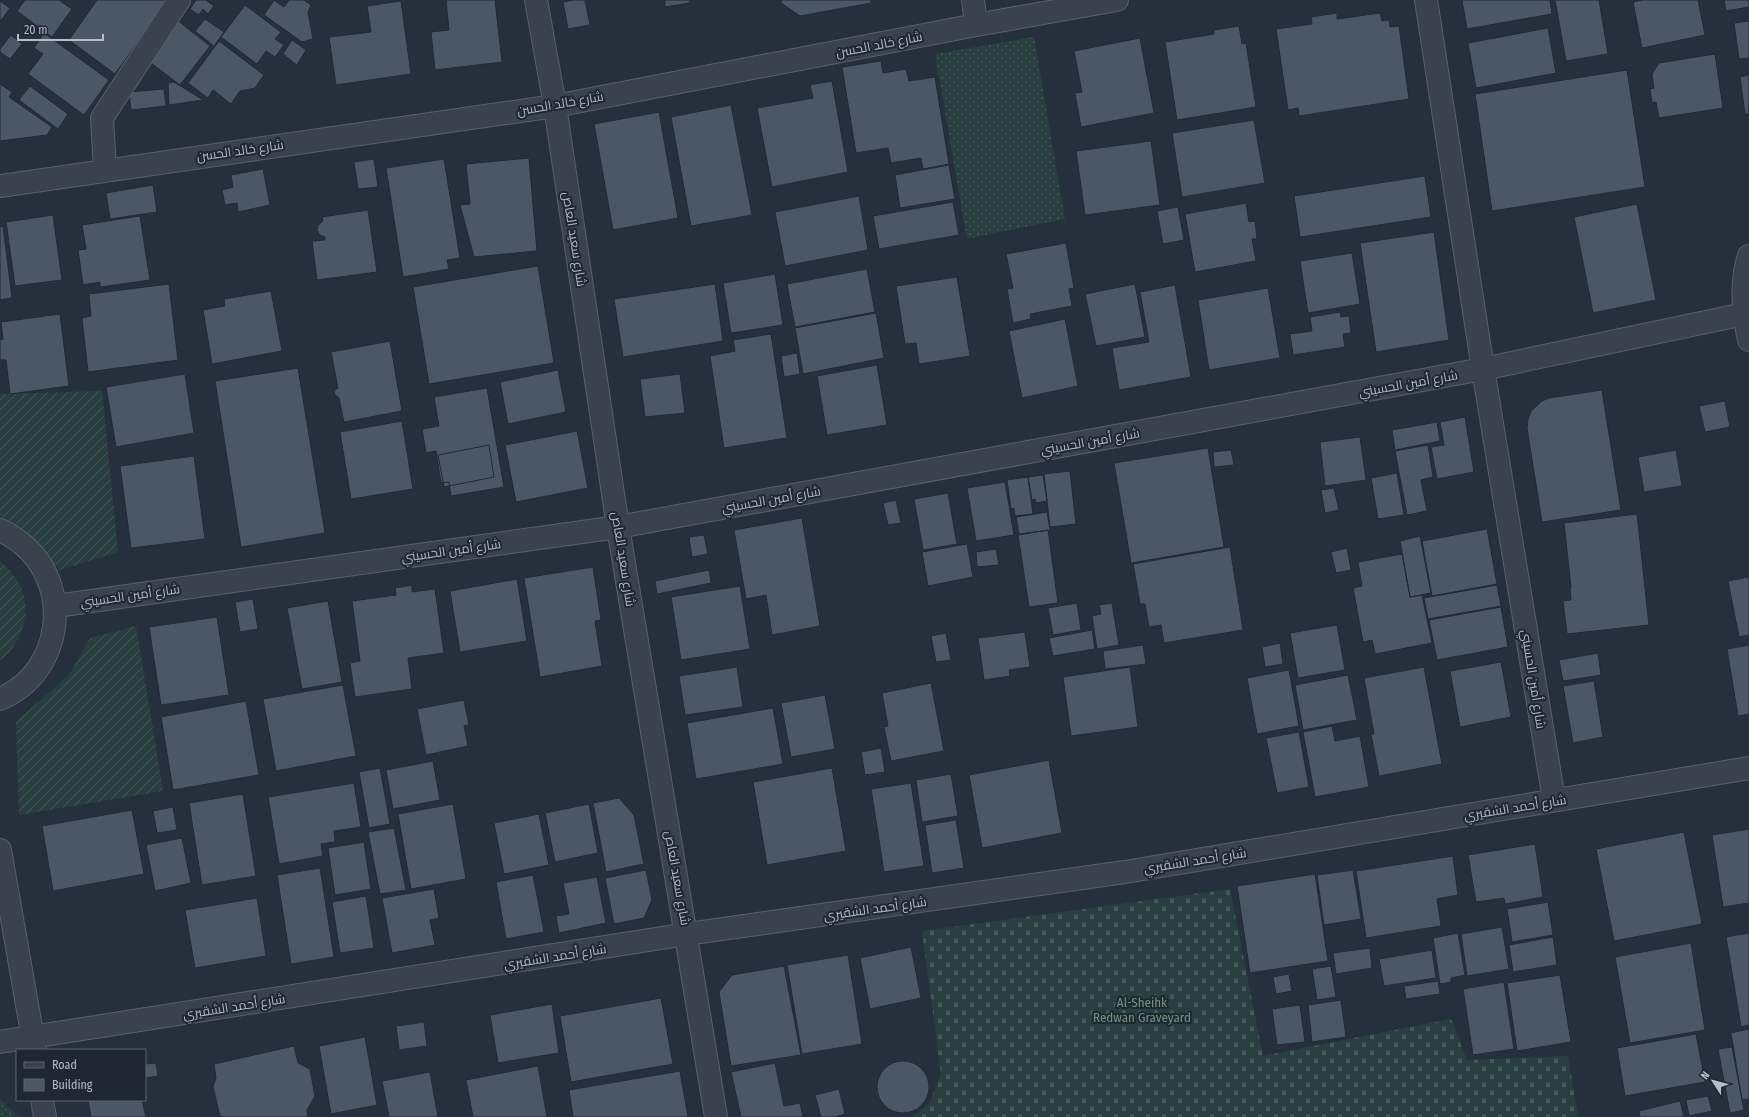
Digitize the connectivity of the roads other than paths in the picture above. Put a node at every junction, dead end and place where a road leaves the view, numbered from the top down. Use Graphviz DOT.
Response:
graph roads {
  1 [pos="179,0"];
  2 [pos="536,0"];
  3 [pos="973,0"];
  4 [pos="1117,0"];
  5 [pos="1426,0"];
  6 [pos="976,25"];
  7 [pos="555,106"];
  8 [pos="105,170"];
  9 [pos="0,186"];
  10 [pos="1749,256"];
  11 [pos="1744,314"];
  12 [pos="1749,340"];
  13 [pos="1483,369"];
  14 [pos="618,526"];
  15 [pos="0,530"];
  16 [pos="56,606"];
  17 [pos="0,699"];
  18 [pos="1749,768"];
  19 [pos="1554,800"];
  20 [pos="0,850"];
  21 [pos="687,934"];
  22 [pos="0,1042"];
  23 [pos="34,1044"];
  24 [pos="42,1101"];
  25 [pos="45,1117"];
  26 [pos="716,1117"];
  1 -- 8 [label="street"];
  2 -- 7 [label="street, شارع سعيد العاص"];
  3 -- 6 [label="street"];
  4 -- 6 [label="street, شارع خالد الحسن"];
  5 -- 13 [label="street, شارع أمين الحسيني"];
  6 -- 7 [label="street, شارع خالد الحسن"];
  7 -- 8 [label="street, شارع خالد الحسن"];
  7 -- 14 [label="street, شارع سعيد العاص"];
  8 -- 9 [label="street, شارع خالد الحسن"];
  10 -- 11 [label="street"];
  11 -- 12 [label="street"];
  11 -- 13 [label="street, شارع أمين الحسيني"];
  13 -- 14 [label="street, شارع أمين الحسيني"];
  13 -- 19 [label="street, شارع أمين الحسيني"];
  14 -- 16 [label="street, شارع أمين الحسيني"];
  14 -- 21 [label="street, شارع سعيد العاص"];
  15 -- 16 [label="street"];
  16 -- 17 [label="street"];
  18 -- 19 [label="street, شارع أحمد الشقيري"];
  19 -- 21 [label="street, شارع أحمد الشقيري"];
  20 -- 23 [label="street"];
  21 -- 23 [label="street, شارع أحمد الشقيري"];
  21 -- 26 [label="street, شارع سعيد العاص"];
  22 -- 23 [label="street, شارع أحمد الشقيري"];
  24 -- 25 [label="street"];
}
